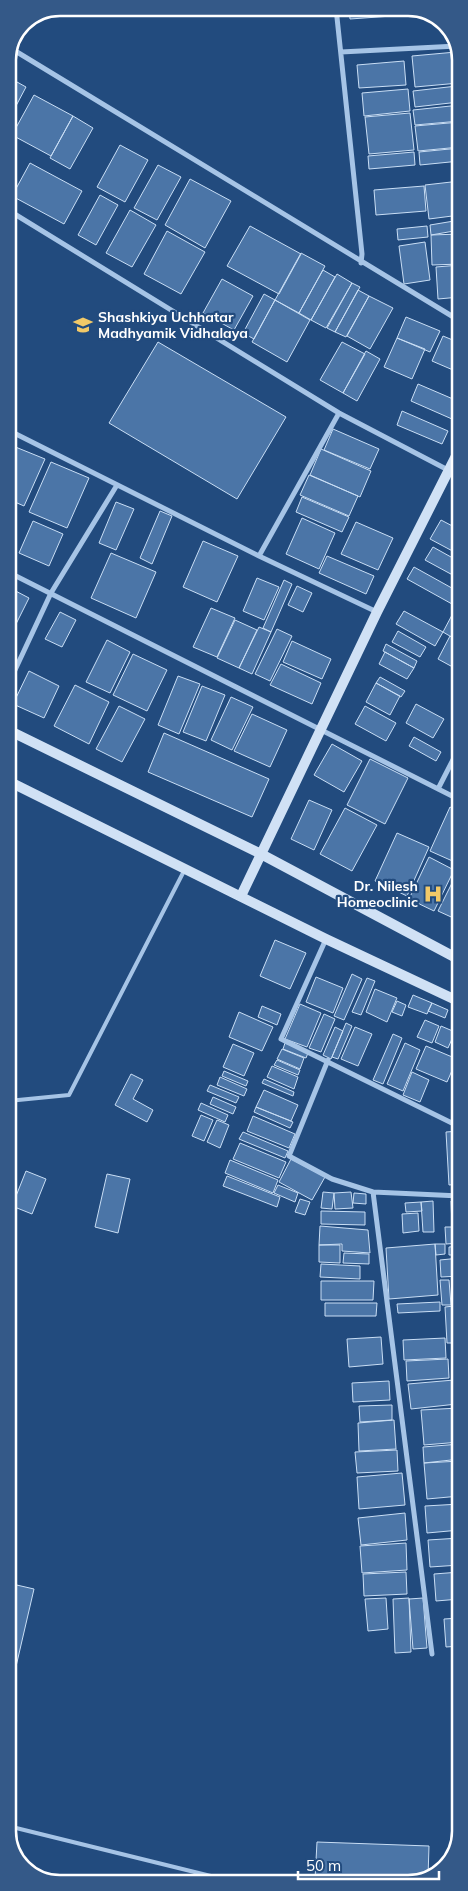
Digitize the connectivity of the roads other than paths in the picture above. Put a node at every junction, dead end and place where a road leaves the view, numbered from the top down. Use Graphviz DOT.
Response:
graph roads {
  1 [pos="337,16"];
  2 [pos="449,46"];
  3 [pos="17,52"];
  4 [pos="341,52"];
  5 [pos="16,215"];
  6 [pos="361,263"];
  7 [pos="452,316"];
  8 [pos="339,413"];
  9 [pos="16,434"];
  10 [pos="452,463"];
  11 [pos="448,470"];
  12 [pos="117,485"];
  13 [pos="259,556"];
  14 [pos="16,576"];
  15 [pos="51,593"];
  16 [pos="377,612"];
  17 [pos="16,668"];
  18 [pos="321,730"];
  19 [pos="16,734"];
  20 [pos="452,762"];
  21 [pos="16,785"];
  22 [pos="438,789"];
  23 [pos="452,796"];
  24 [pos="261,854"];
  25 [pos="186,867"];
  26 [pos="241,896"];
  27 [pos="326,939"];
  28 [pos="452,956"];
  29 [pos="452,998"];
  30 [pos="328,1060"];
  31 [pos="16,1101"];
  32 [pos="452,1123"];
  33 [pos="373,1192"];
  34 [pos="452,1196"];
  35 [pos="432,1654"];
  36 [pos="16,1828"];
  37 [pos="207,1875"];
  1 -- 4 [label="street"];
  2 -- 4 [label="street"];
  3 -- 6 [label="street"];
  4 -- 6 [label="street"];
  5 -- 8 [label="street"];
  6 -- 7 [label="street"];
  8 -- 11 [label="street"];
  8 -- 13 [label="street"];
  9 -- 12 [label="street"];
  10 -- 11 [label="street"];
  11 -- 16 [label="street"];
  12 -- 13 [label="street"];
  12 -- 15 [label="street"];
  13 -- 16 [label="street"];
  14 -- 15 [label="street"];
  15 -- 17 [label="street"];
  15 -- 18 [label="street"];
  16 -- 18 [label="street"];
  18 -- 22 [label="street"];
  18 -- 24 [label="street"];
  19 -- 24 [label="street"];
  20 -- 22 [label="street"];
  21 -- 25 [label="street"];
  22 -- 23 [label="street"];
  24 -- 26 [label="street"];
  24 -- 28 [label="street"];
  25 -- 26 [label="street"];
  25 -- 31 [label="lane"];
  26 -- 27 [label="street"];
  27 -- 29 [label="street"];
  27 -- 30 [label="street"];
  30 -- 32 [label="street"];
  30 -- 33 [label="street"];
  33 -- 34 [label="street"];
  33 -- 35 [label="street"];
  36 -- 37 [label="lane"];
}
